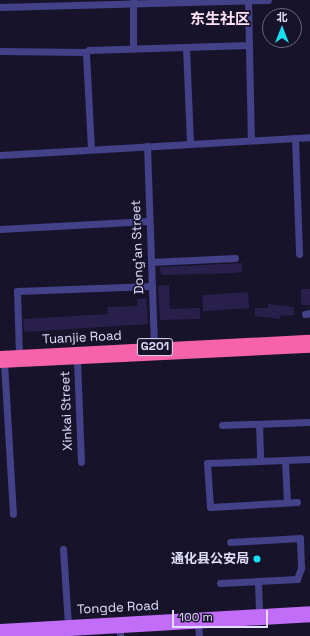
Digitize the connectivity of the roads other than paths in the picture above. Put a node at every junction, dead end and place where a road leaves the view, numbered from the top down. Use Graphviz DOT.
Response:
graph roads {
  1 [pos="248,0"];
  2 [pos="268,0"];
  3 [pos="133,2"];
  4 [pos="0,7"];
  5 [pos="249,45"];
  6 [pos="186,47"];
  7 [pos="133,48"];
  8 [pos="0,51"];
  9 [pos="86,52"];
  10 [pos="310,137"];
  11 [pos="295,138"];
  12 [pos="251,140"];
  13 [pos="190,143"];
  14 [pos="147,146"];
  15 [pos="90,149"];
  16 [pos="0,155"];
  17 [pos="150,221"];
  18 [pos="0,229"];
  19 [pos="299,254"];
  20 [pos="235,258"];
  21 [pos="151,262"];
  22 [pos="152,286"];
  23 [pos="310,340"];
  24 [pos="154,347"];
  25 [pos="310,348"];
  26 [pos="19,354"];
  27 [pos="77,359"];
  28 [pos="1,361"];
  29 [pos="310,422"];
  30 [pos="259,424"];
  31 [pos="222,425"];
  32 [pos="310,459"];
  33 [pos="285,460"];
  34 [pos="260,461"];
  35 [pos="81,462"];
  36 [pos="287,502"];
  37 [pos="297,502"];
  38 [pos="12,514"];
  39 [pos="230,542"];
  40 [pos="63,549"];
  41 [pos="258,581"];
  42 [pos="220,583"];
  43 [pos="310,610"];
  44 [pos="259,613"];
  45 [pos="310,617"];
  46 [pos="198,623"];
  47 [pos="68,624"];
  48 [pos="0,628"];
  49 [pos="120,632"];
  50 [pos="0,635"];
  51 [pos="25,635"];
  52 [pos="199,636"];
  1 -- 2 [label="street"];
  1 -- 3 [label="street"];
  1 -- 5 [label="street"];
  3 -- 4 [label="street"];
  3 -- 7 [label="street"];
  5 -- 6 [label="street"];
  5 -- 12 [label="street"];
  6 -- 7 [label="street"];
  6 -- 13 [label="street"];
  7 -- 9 [label="street"];
  8 -- 9 [label="street"];
  9 -- 15 [label="street"];
  10 -- 11 [label="street"];
  11 -- 12 [label="street"];
  11 -- 19 [label="street"];
  12 -- 13 [label="street"];
  13 -- 14 [label="street"];
  14 -- 15 [label="street"];
  14 -- 17 [label="street, Dong'an Street"];
  15 -- 16 [label="street"];
  17 -- 18 [label="street"];
  17 -- 21 [label="street, Dong'an Street"];
  20 -- 21 [label="street"];
  21 -- 22 [label="street, Dong'an Street"];
  22 -- 24 [label="street, Dong'an Street"];
  22 -- 26 [label="street"];
  23 -- 24 [label="highway, Tuanjie Road / G201"];
  24 -- 26 [label="highway, Tuanjie Road / G201"];
  25 -- 27 [label="highway, Tuanjie Road / G201"];
  26 -- 28 [label="highway, Tuanjie Road / G201"];
  27 -- 28 [label="highway, Tuanjie Road / G201"];
  27 -- 35 [label="street, Xinkai Street"];
  28 -- 38 [label="street"];
  29 -- 30 [label="street"];
  30 -- 31 [label="street"];
  30 -- 34 [label="street"];
  32 -- 33 [label="street"];
  33 -- 34 [label="street"];
  33 -- 36 [label="street"];
  34 -- 36 [label="street"];
  36 -- 37 [label="street"];
  39 -- 41 [label="street"];
  40 -- 47 [label="street"];
  41 -- 42 [label="street"];
  41 -- 44 [label="street"];
  43 -- 44 [label="main road, Tongde Road"];
  44 -- 47 [label="main road, Tongde Road"];
  45 -- 46 [label="main road, Tongde Road"];
  46 -- 49 [label="main road, Tongde Road"];
  46 -- 52 [label="street"];
  47 -- 48 [label="main road, Tongde Road"];
  49 -- 51 [label="main road, Tongde Road"];
  50 -- 51 [label="main road, Tongde Road"];
}
